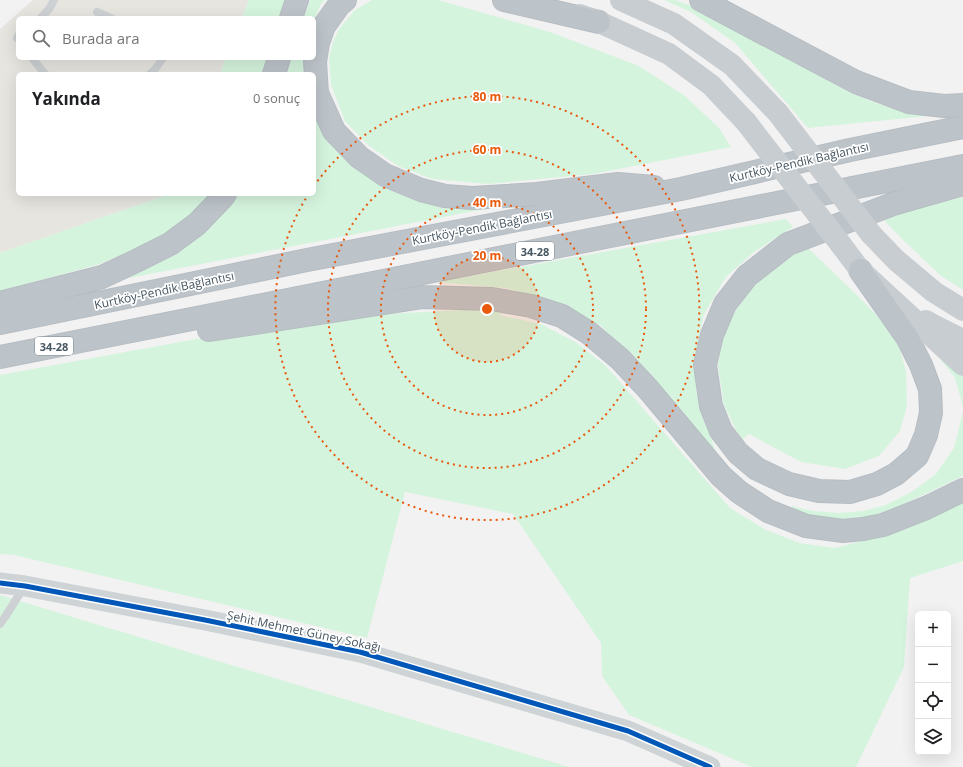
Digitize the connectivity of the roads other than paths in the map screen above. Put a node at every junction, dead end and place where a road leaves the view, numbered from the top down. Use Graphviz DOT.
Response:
graph roads {
  1 [pos="54,0"];
  2 [pos="297,0"];
  3 [pos="345,0"];
  4 [pos="504,0"];
  5 [pos="538,0"];
  6 [pos="621,0"];
  7 [pos="701,0"];
  8 [pos="718,0"];
  9 [pos="97,12"];
  10 [pos="43,16"];
  11 [pos="106,16"];
  12 [pos="292,16"];
  13 [pos="599,22"];
  14 [pos="797,51"];
  15 [pos="316,56"];
  16 [pos="34,60"];
  17 [pos="162,60"];
  18 [pos="278,60"];
  19 [pos="315,60"];
  20 [pos="43,72"];
  21 [pos="152,72"];
  22 [pos="275,72"];
  23 [pos="316,72"];
  24 [pos="316,78"];
  25 [pos="963,105"];
  26 [pos="963,127"];
  27 [pos="963,166"];
  28 [pos="963,184"];
  29 [pos="681,189"];
  30 [pos="223,196"];
  31 [pos="860,270"];
  32 [pos="0,303"];
  33 [pos="963,310"];
  34 [pos="0,323"];
  35 [pos="108,335"];
  36 [pos="963,340"];
  37 [pos="0,357"];
  38 [pos="963,365"];
  39 [pos="963,490"];
  40 [pos="0,583"];
  41 [pos="25,586"];
  42 [pos="0,624"];
  43 [pos="710,767"];
  1 -- 10 [label="lane"];
  2 -- 12 [label="highway"];
  3 -- 15 [label="highway"];
  4 -- 13 [label="highway"];
  5 -- 13 [label="main road"];
  6 -- 33 [label="main road, bridge"];
  7 -- 14 [label="highway"];
  8 -- 14 [label="highway"];
  9 -- 11 [label="lane"];
  13 -- 31 [label="main road, bridge"];
  14 -- 25 [label="highway"];
  16 -- 20 [label="lane"];
  17 -- 21 [label="lane"];
  18 -- 22 [label="highway"];
  19 -- 23 [label="highway"];
  24 -- 29 [label="highway"];
  26 -- 29 [label="highway, Kurtköy-Pendik Bağlantısı"];
  27 -- 35 [label="highway, 34-28"];
  28 -- 31 [label="highway"];
  29 -- 34 [label="highway, Kurtköy-Pendik Bağlantısı"];
  30 -- 32 [label="highway"];
  31 -- 36 [label="main road"];
  31 -- 38 [label="main road"];
  35 -- 37 [label="highway, 34-28"];
  35 -- 39 [label="highway"];
  40 -- 41 [label="street, Şehit Mehmet Güney Sokağı"];
  41 -- 42 [label="lane"];
  41 -- 43 [label="street, Şehit Mehmet Güney Sokağı"];
}
